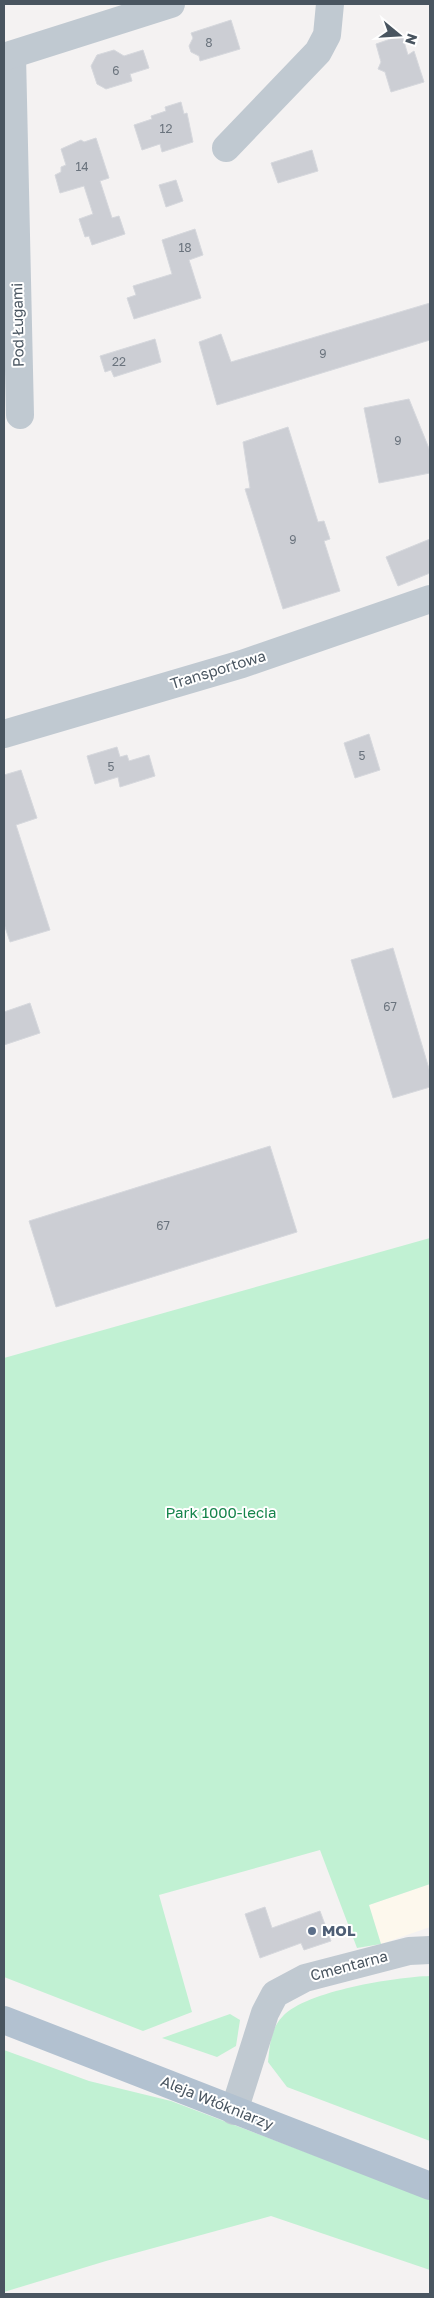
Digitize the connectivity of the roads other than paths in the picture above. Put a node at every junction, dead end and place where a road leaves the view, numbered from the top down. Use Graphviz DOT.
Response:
graph roads {
  1 [pos="171,4"];
  2 [pos="330,4"];
  3 [pos="8,56"];
  4 [pos="226,148"];
  5 [pos="20,416"];
  6 [pos="430,599"];
  7 [pos="4,734"];
  8 [pos="430,1950"];
  9 [pos="4,2020"];
  10 [pos="234,2110"];
  11 [pos="430,2186"];
  1 -- 3 [label="street, Pod Ługami"];
  2 -- 4 [label="street"];
  3 -- 5 [label="street, Pod Ługami"];
  6 -- 7 [label="street, Transportowa"];
  8 -- 10 [label="street, Cmentarna"];
  9 -- 10 [label="main road, Aleja Włókniarzy"];
  10 -- 11 [label="main road, Aleja Włókniarzy"];
}
